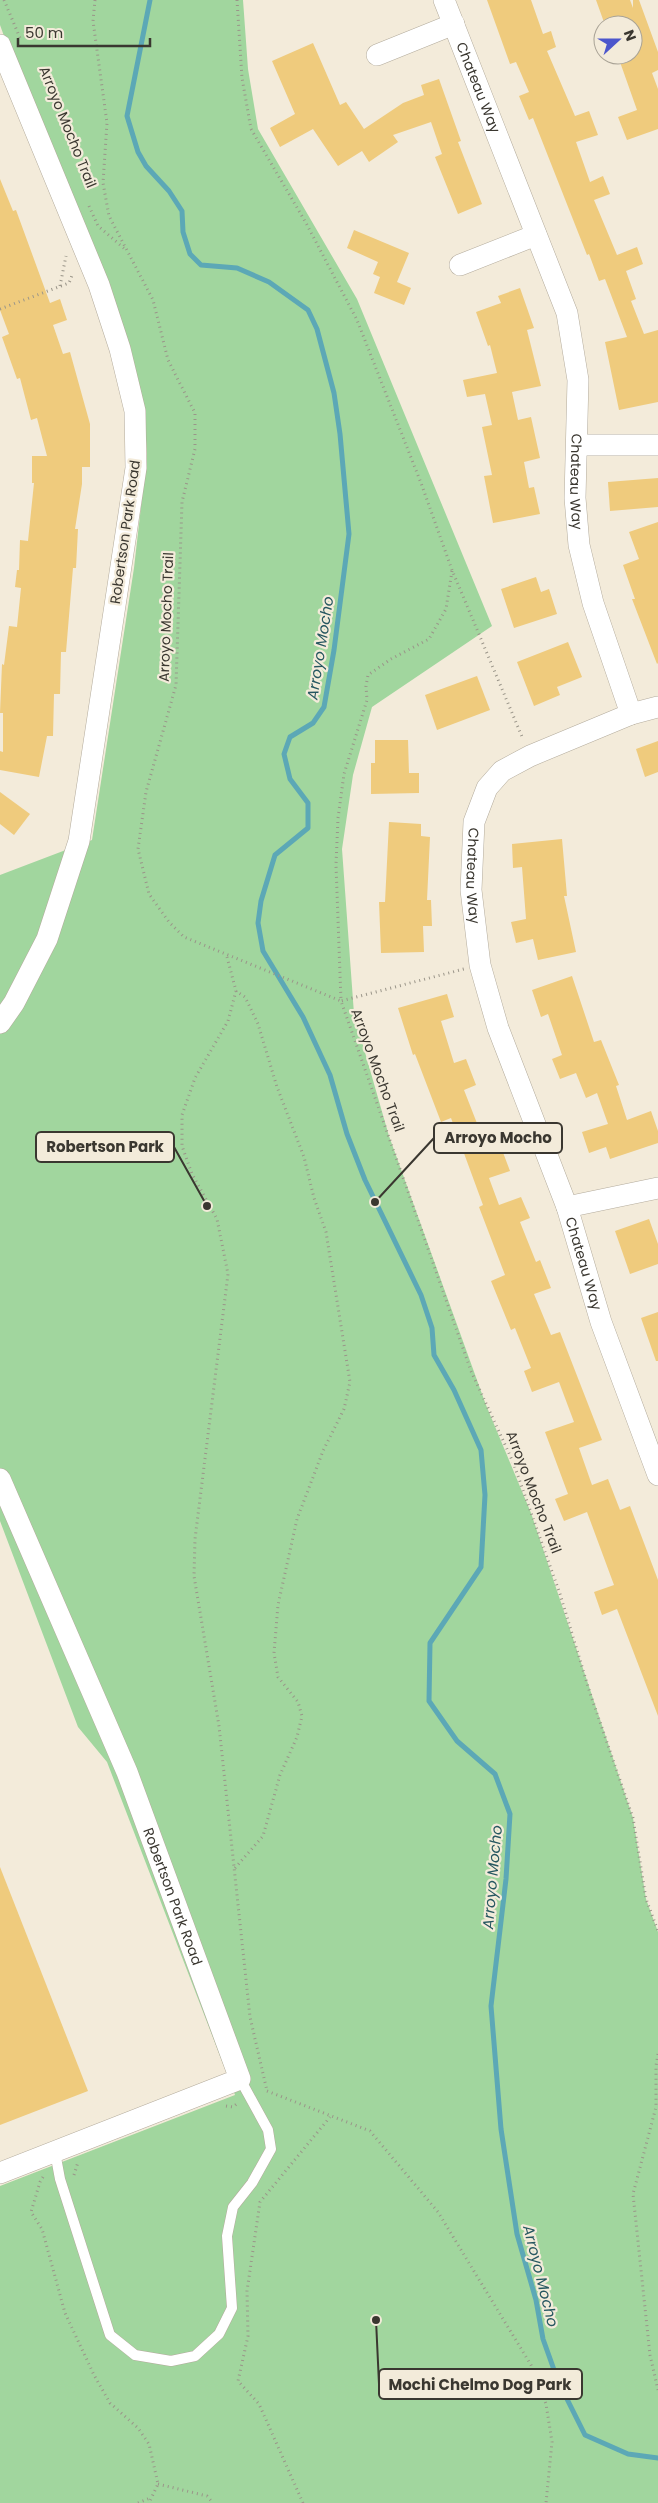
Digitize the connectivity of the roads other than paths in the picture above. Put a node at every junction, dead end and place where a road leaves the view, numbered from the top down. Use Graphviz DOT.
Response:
graph roads {
  1 [pos="444,0"];
  2 [pos="454,24"];
  3 [pos="0,44"];
  4 [pos="377,55"];
  5 [pos="536,235"];
  6 [pos="460,265"];
  7 [pos="578,445"];
  8 [pos="658,445"];
  9 [pos="658,707"];
  10 [pos="631,714"];
  11 [pos="0,1023"];
  12 [pos="658,1188"];
  13 [pos="567,1208"];
  14 [pos="658,1474"];
  15 [pos="0,1480"];
  16 [pos="240,2080"];
  17 [pos="56,2152"];
  18 [pos="0,2173"];
  1 -- 2 [label="street, Chateau Way"];
  2 -- 4 [label="street, Chateau Way"];
  2 -- 5 [label="street, Chateau Way"];
  3 -- 11 [label="street, Robertson Park Road"];
  5 -- 6 [label="street"];
  5 -- 7 [label="street, Chateau Way"];
  7 -- 8 [label="street"];
  7 -- 10 [label="street, Chateau Way"];
  9 -- 10 [label="street"];
  10 -- 13 [label="street, Chateau Way"];
  12 -- 13 [label="street"];
  13 -- 14 [label="street, Chateau Way"];
  15 -- 16 [label="street, Robertson Park Road"];
  16 -- 17 [label="street"];
  16 -- 17 [label="lane"];
  17 -- 18 [label="street"];
}
